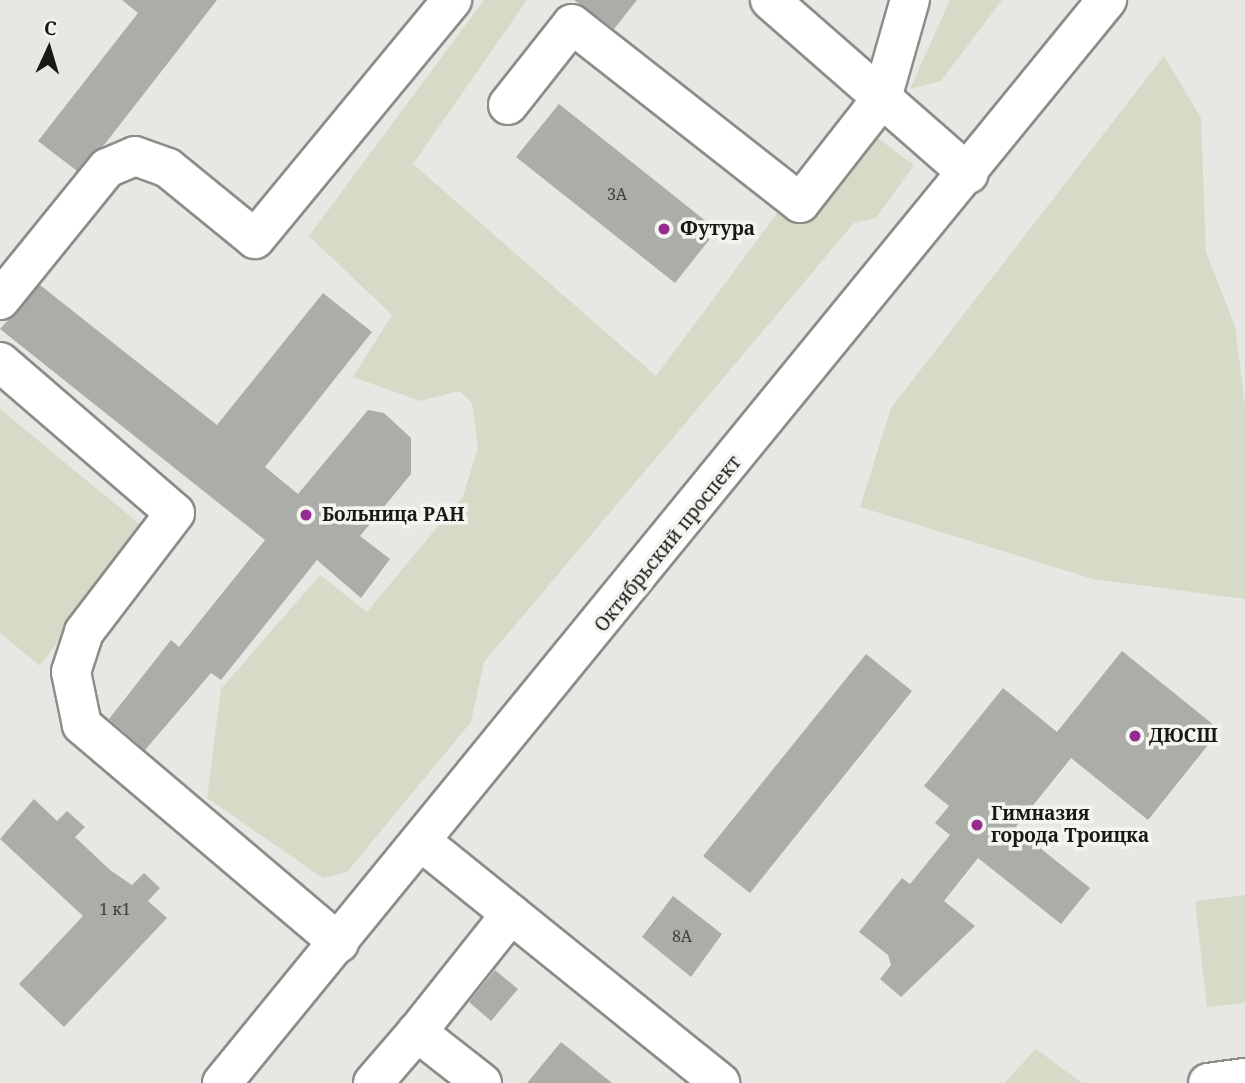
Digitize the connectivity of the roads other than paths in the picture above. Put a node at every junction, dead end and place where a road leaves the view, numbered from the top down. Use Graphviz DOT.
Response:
graph roads {
  1 [pos="452,0"];
  2 [pos="770,0"];
  3 [pos="910,0"];
  4 [pos="1107,0"];
  5 [pos="882,98"];
  6 [pos="508,105"];
  7 [pos="969,174"];
  8 [pos="0,300"];
  9 [pos="0,362"];
  10 [pos="422,842"];
  11 [pos="511,914"];
  12 [pos="339,943"];
  13 [pos="417,1032"];
  14 [pos="1245,1078"];
  15 [pos="222,1083"];
  16 [pos="373,1083"];
  17 [pos="482,1083"];
  18 [pos="720,1083"];
  19 [pos="1208,1083"];
  1 -- 8 [label="main road"];
  2 -- 5 [label="main road"];
  3 -- 5 [label="main road"];
  4 -- 7 [label="main road, Октябрьский проспект"];
  5 -- 6 [label="main road"];
  5 -- 7 [label="main road"];
  7 -- 10 [label="main road, Октябрьский проспект"];
  9 -- 12 [label="main road"];
  10 -- 11 [label="main road"];
  10 -- 12 [label="main road, Октябрьский проспект"];
  11 -- 13 [label="main road"];
  11 -- 18 [label="main road"];
  12 -- 15 [label="main road, Октябрьский проспект"];
  13 -- 16 [label="main road"];
  13 -- 17 [label="main road"];
  14 -- 19 [label="main road"];
}
